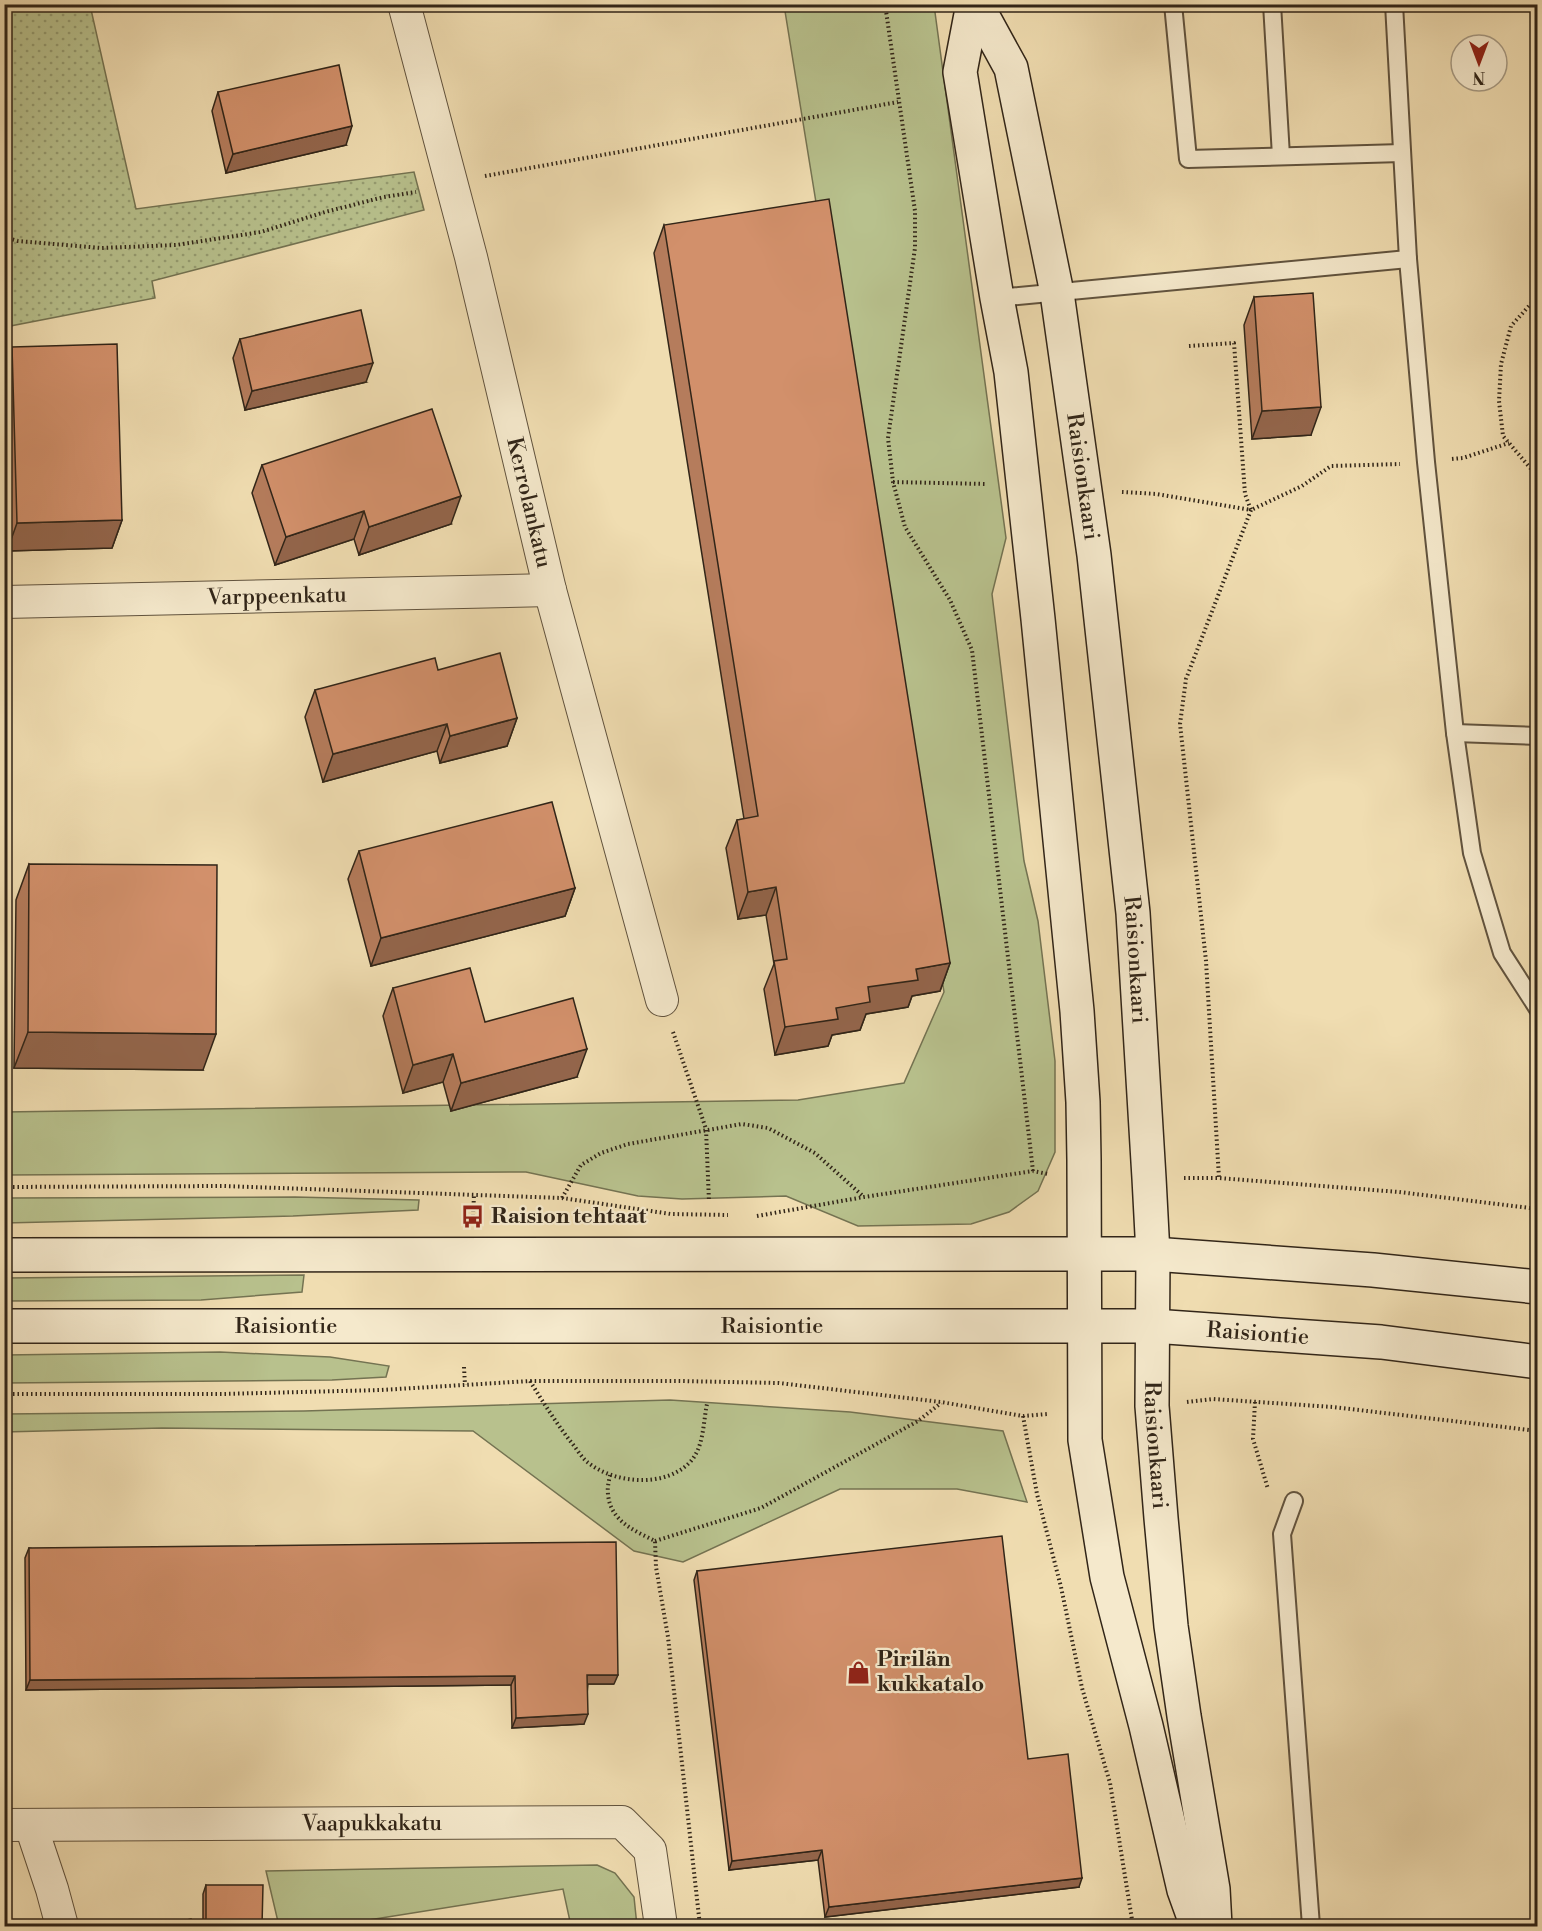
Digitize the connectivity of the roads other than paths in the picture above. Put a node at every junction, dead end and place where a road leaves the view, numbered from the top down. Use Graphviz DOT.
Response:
graph roads {
  1 [pos="404,4"];
  2 [pos="974,4"];
  3 [pos="1173,4"];
  4 [pos="1272,4"];
  5 [pos="1394,4"];
  6 [pos="1402,153"];
  7 [pos="1281,156"];
  8 [pos="1408,259"];
  9 [pos="1057,293"];
  10 [pos="997,298"];
  11 [pos="550,590"];
  12 [pos="4,602"];
  13 [pos="1455,733"];
  14 [pos="1538,736"];
  15 [pos="662,1000"];
  16 [pos="1538,1009"];
  17 [pos="1084,1254"];
  18 [pos="1153,1254"];
  19 [pos="4,1255"];
  20 [pos="1538,1287"];
  21 [pos="4,1326"];
  22 [pos="1084,1326"];
  23 [pos="1152,1326"];
  24 [pos="1538,1362"];
  25 [pos="1294,1501"];
  26 [pos="18,1825"];
  27 [pos="62,1926"];
  28 [pos="661,1926"];
  29 [pos="1197,1926"];
  30 [pos="1215,1926"];
  31 [pos="1311,1926"];
  1 -- 11 [label="street, Kerrolankatu"];
  2 -- 9 [label="main road, Raisionkaari"];
  2 -- 10 [label="main road, Raisionkaari"];
  3 -- 7 [label="lane"];
  4 -- 7 [label="lane"];
  5 -- 6 [label="lane"];
  6 -- 7 [label="lane"];
  6 -- 8 [label="lane"];
  8 -- 9 [label="lane"];
  8 -- 13 [label="lane"];
  9 -- 10 [label="lane"];
  9 -- 18 [label="main road, Raisionkaari"];
  10 -- 17 [label="main road, Raisionkaari"];
  11 -- 12 [label="street, Varppeenkatu"];
  11 -- 15 [label="street, Kerrolankatu"];
  13 -- 14 [label="lane"];
  13 -- 16 [label="lane"];
  17 -- 18 [label="main road"];
  17 -- 19 [label="main road"];
  17 -- 22 [label="main road, Raisionkaari"];
  18 -- 20 [label="main road"];
  18 -- 23 [label="main road, Raisionkaari"];
  21 -- 22 [label="main road, Raisiontie"];
  22 -- 23 [label="main road, Raisiontie"];
  22 -- 29 [label="main road, Raisionkaari"];
  23 -- 24 [label="main road, Raisiontie"];
  23 -- 30 [label="main road, Raisionkaari"];
  25 -- 31 [label="lane"];
  26 -- 27 [label="street"];
  26 -- 28 [label="street, Vaapukkakatu"];
}
